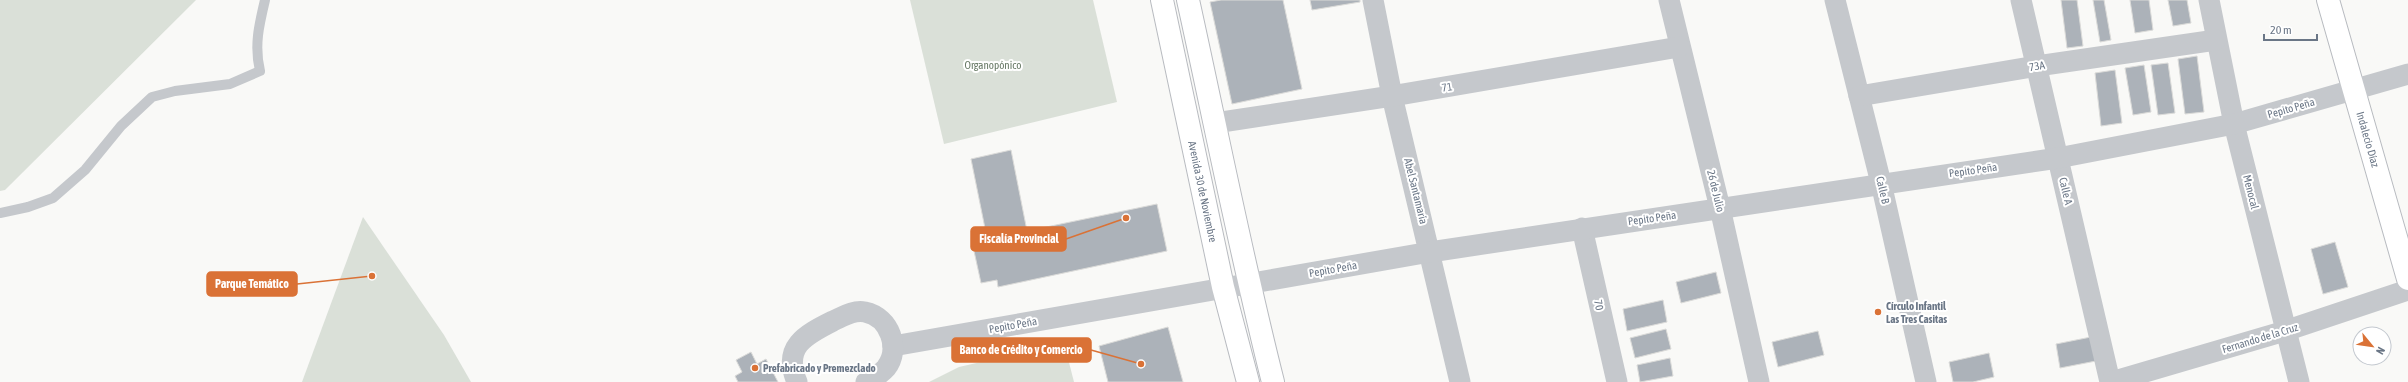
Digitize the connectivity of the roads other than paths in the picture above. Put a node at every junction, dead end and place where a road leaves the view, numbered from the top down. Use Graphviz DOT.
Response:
graph roads {
  1 [pos="264,0"];
  2 [pos="1162,0"];
  3 [pos="1188,0"];
  4 [pos="1373,0"];
  5 [pos="1669,0"];
  6 [pos="1835,0"];
  7 [pos="2022,0"];
  8 [pos="2209,0"];
  9 [pos="2328,0"];
  10 [pos="2216,40"];
  11 [pos="1679,47"];
  12 [pos="2037,66"];
  13 [pos="2408,74"];
  14 [pos="2353,90"];
  15 [pos="1392,96"];
  16 [pos="1859,96"];
  17 [pos="1215,123"];
  18 [pos="2234,124"];
  19 [pos="2058,158"];
  20 [pos="1881,183"];
  21 [pos="1720,208"];
  22 [pos="0,213"];
  23 [pos="1582,228"];
  24 [pos="1430,252"];
  25 [pos="2408,280"];
  26 [pos="1248,284"];
  27 [pos="1223,287"];
  28 [pos="2408,290"];
  29 [pos="2285,331"];
  30 [pos="893,346"];
  31 [pos="797,382"];
  32 [pos="866,382"];
  33 [pos="1248,382"];
  34 [pos="1273,382"];
  35 [pos="1460,382"];
  36 [pos="1617,382"];
  37 [pos="1759,382"];
  38 [pos="1926,382"];
  39 [pos="2111,382"];
  40 [pos="2299,382"];
  1 -- 22 [label="lane"];
  2 -- 27 [label="main road, Avenida 30 de Noviembre"];
  3 -- 17 [label="main road"];
  4 -- 15 [label="street, Abel Santamaría"];
  5 -- 11 [label="street, 26 de Julio"];
  6 -- 16 [label="street, Calle B"];
  7 -- 12 [label="street, Calle A"];
  8 -- 10 [label="street, Menocal"];
  9 -- 14 [label="main road, Indalecio Díaz"];
  10 -- 12 [label="street, 73A"];
  10 -- 18 [label="street, Menocal"];
  11 -- 15 [label="street, 71"];
  11 -- 21 [label="street, 26 de Julio"];
  12 -- 16 [label="street, 73A"];
  12 -- 19 [label="street, Calle A"];
  13 -- 14 [label="street, Pepito Peña"];
  14 -- 18 [label="street, Pepito Peña"];
  14 -- 25 [label="main road, Indalecio Díaz"];
  15 -- 17 [label="street, 71"];
  15 -- 24 [label="street, Abel Santamaría"];
  16 -- 20 [label="street, Calle B"];
  17 -- 26 [label="main road"];
  18 -- 19 [label="street, Pepito Peña"];
  18 -- 29 [label="street, Menocal"];
  19 -- 20 [label="street, Pepito Peña"];
  19 -- 39 [label="street, Calle A"];
  20 -- 21 [label="street, Pepito Peña"];
  20 -- 38 [label="street, Calle B"];
  21 -- 23 [label="street, Pepito Peña"];
  21 -- 37 [label="street, 26 de Julio"];
  23 -- 24 [label="street, Pepito Peña"];
  23 -- 36 [label="street, 70"];
  24 -- 26 [label="street, Pepito Peña"];
  24 -- 35 [label="street, Abel Santamaría"];
  26 -- 27 [label="street, Pepito Peña"];
  26 -- 34 [label="main road"];
  27 -- 30 [label="street, Pepito Peña"];
  27 -- 33 [label="main road, Avenida 30 de Noviembre"];
  28 -- 29 [label="street, Fernando de la Cruz"];
  29 -- 39 [label="street, Fernando de la Cruz"];
  29 -- 40 [label="street, Menocal"];
  30 -- 31 [label="street"];
  30 -- 32 [label="street"];
}
